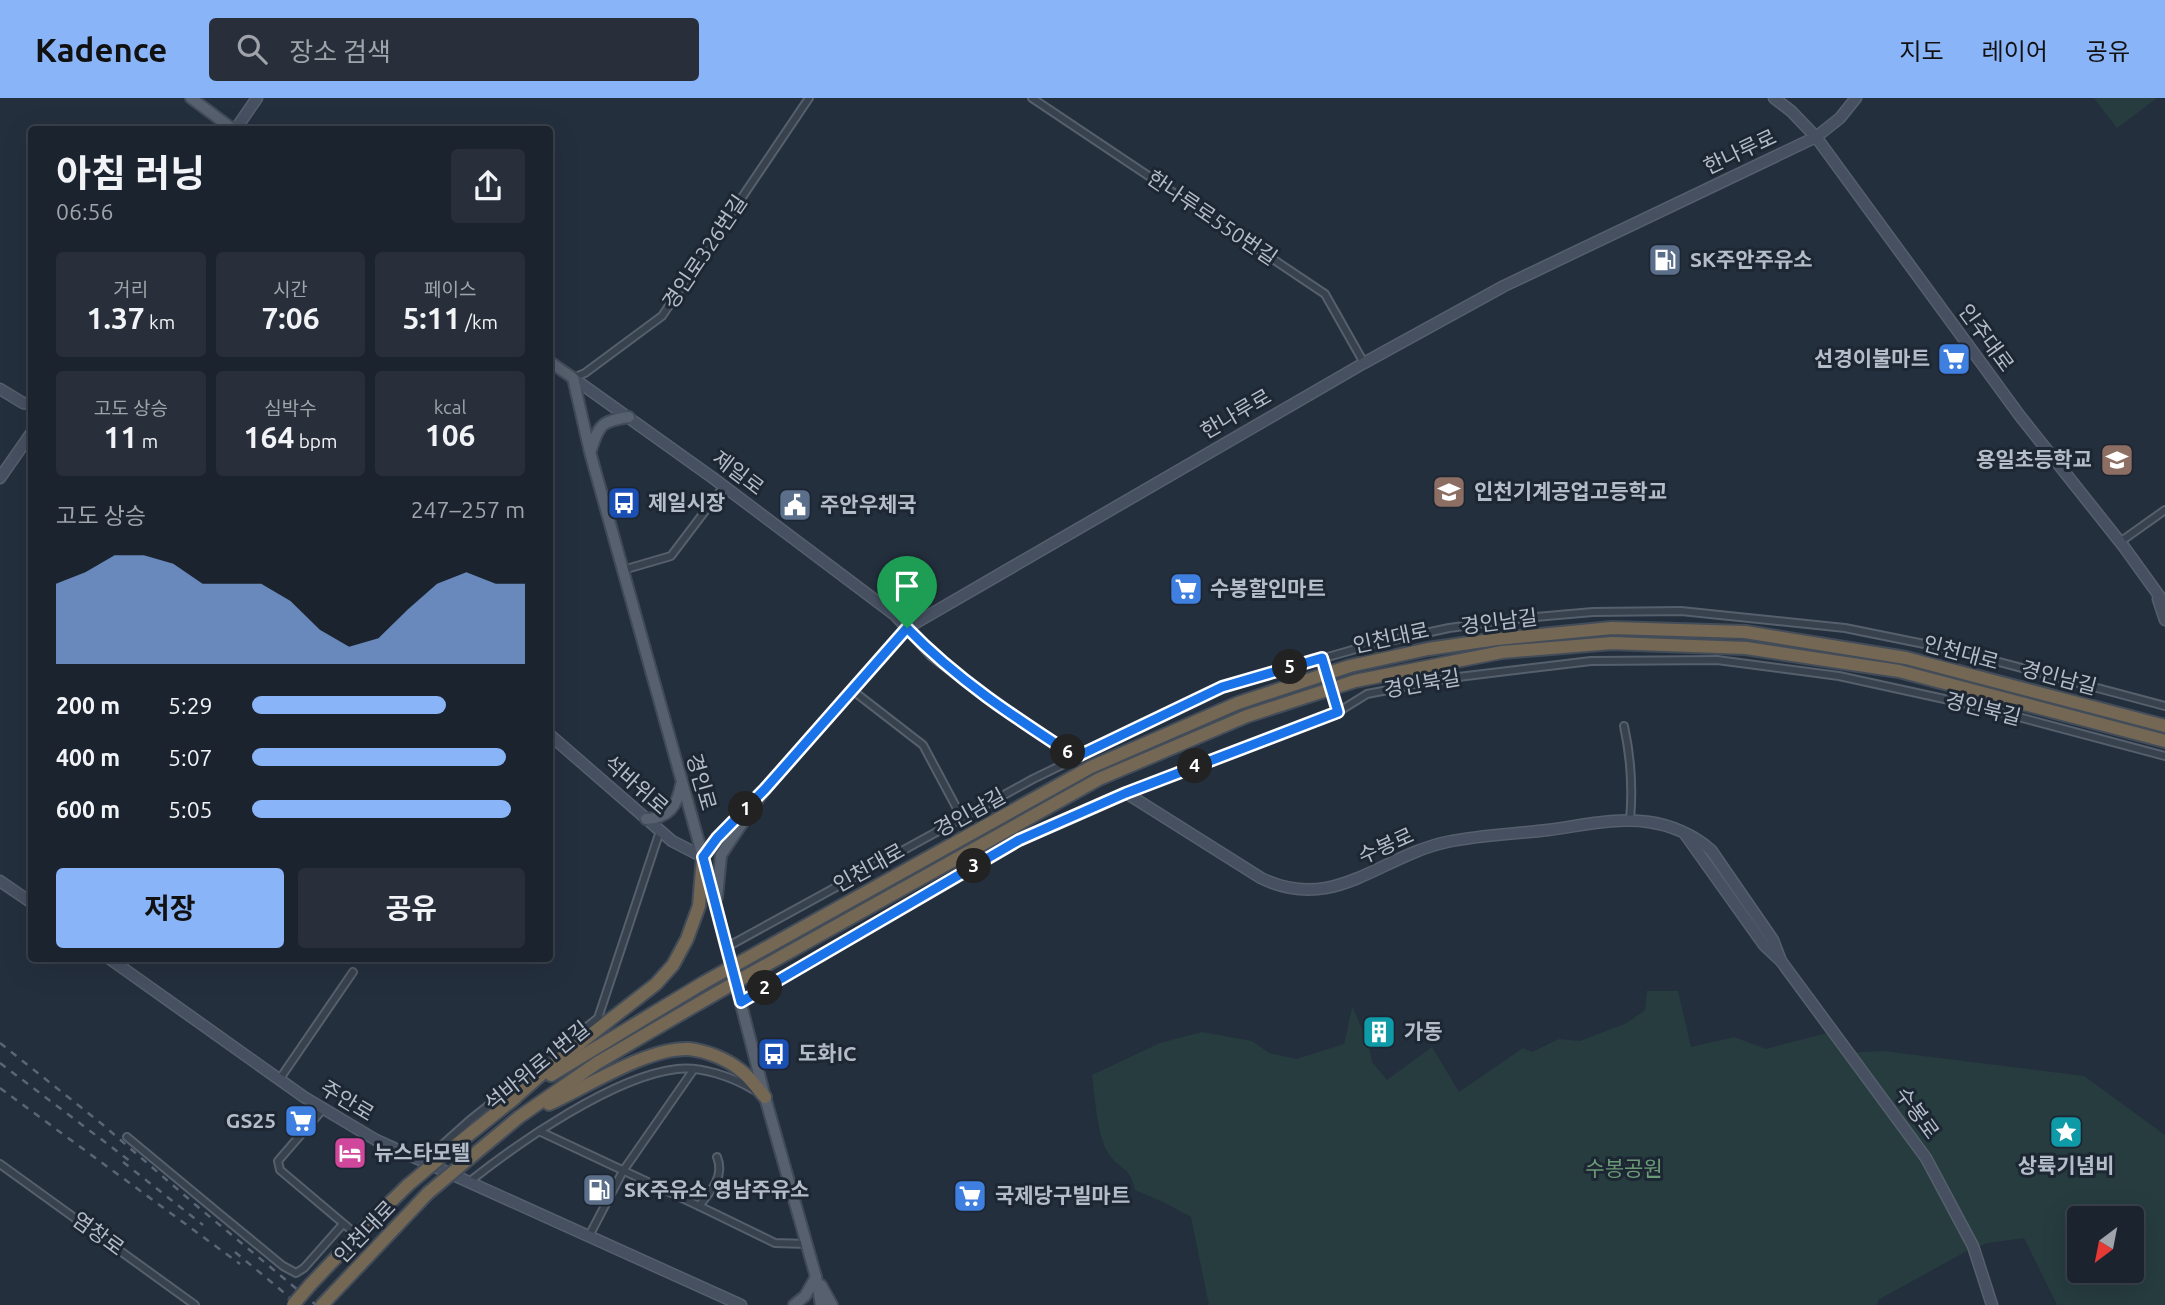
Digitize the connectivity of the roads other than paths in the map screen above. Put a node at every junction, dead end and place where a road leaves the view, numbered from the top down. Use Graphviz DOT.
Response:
graph roads {
  1 [pos="191,98"];
  2 [pos="257,98"];
  3 [pos="809,98"];
  4 [pos="1032,98"];
  5 [pos="1774,98"];
  6 [pos="1856,98"];
  7 [pos="229,126"];
  8 [pos="237,126"];
  9 [pos="1816,137"];
  10 [pos="1364,363"];
  11 [pos="553,364"];
  12 [pos="572,379"];
  13 [pos="0,389"];
  14 [pos="28,404"];
  15 [pos="629,417"];
  16 [pos="28,438"];
  17 [pos="590,452"];
  18 [pos="0,478"];
  19 [pos="724,486"];
  20 [pos="2165,510"];
  21 [pos="2120,542"];
  22 [pos="623,570"];
  23 [pos="2161,595"];
  24 [pos="2165,604"];
  25 [pos="2165,620"];
  26 [pos="907,628"];
  27 [pos="1323,661"];
  28 [pos="852,690"];
  29 [pos="2165,706"];
  30 [pos="1337,708"];
  31 [pos="1624,726"];
  32 [pos="2165,726"];
  33 [pos="553,738"];
  34 [pos="2165,741"];
  35 [pos="2165,756"];
  36 [pos="1076,757"];
  37 [pos="681,782"];
  38 [pos="765,789"];
  39 [pos="1126,793"];
  40 [pos="962,818"];
  41 [pos="646,819"];
  42 [pos="1630,820"];
  43 [pos="660,831"];
  44 [pos="703,857"];
  45 [pos="0,881"];
  46 [pos="28,897"];
  47 [pos="716,906"];
  48 [pos="727,947"];
  49 [pos="114,962"];
  50 [pos="353,972"];
  51 [pos="741,1002"];
  52 [pos="694,1069"];
  53 [pos="279,1080"];
  54 [pos="765,1097"];
  55 [pos="509,1102"];
  56 [pos="323,1109"];
  57 [pos="520,1117"];
  58 [pos="541,1132"];
  59 [pos="127,1137"];
  60 [pos="717,1157"];
  61 [pos="424,1162"];
  62 [pos="0,1164"];
  63 [pos="623,1171"];
  64 [pos="469,1182"];
  65 [pos="699,1206"];
  66 [pos="343,1224"];
  67 [pos="357,1235"];
  68 [pos="589,1236"];
  69 [pos="807,1244"];
  70 [pos="816,1277"];
  71 [pos="326,1301"];
  72 [pos="195,1305"];
  73 [pos="293,1305"];
  74 [pos="741,1305"];
  75 [pos="794,1305"];
  76 [pos="821,1305"];
  77 [pos="832,1305"];
  78 [pos="1992,1305"];
  1 -- 7 [label="main road"];
  2 -- 8 [label="main road"];
  3 -- 12 [label="street, 경인로326번길"];
  4 -- 10 [label="street, 한나루로550번길"];
  5 -- 9 [label="main road, 인주대로"];
  6 -- 9 [label="main road, 한나루로"];
  9 -- 10 [label="main road, 한나루로"];
  9 -- 21 [label="main road, 인주대로"];
  10 -- 26 [label="main road, 한나루로"];
  11 -- 12 [label="main road"];
  12 -- 15 [label="main road, 제일로"];
  12 -- 17 [label="main road, 경인로"];
  13 -- 14 [label="main road"];
  15 -- 17 [label="main road"];
  15 -- 19 [label="main road, 제일로"];
  16 -- 18 [label="main road"];
  17 -- 22 [label="main road, 경인로"];
  19 -- 22 [label="street"];
  19 -- 26 [label="main road, 제일로"];
  20 -- 21 [label="street"];
  21 -- 23 [label="main road, 인주대로"];
  22 -- 37 [label="main road, 경인로"];
  23 -- 24 [label="main road, 인주대로"];
  23 -- 25 [label="main road"];
  26 -- 28 [label="main road, 한나루로"];
  26 -- 36 [label="main road, 제일로"];
  27 -- 29 [label="street, 경인남길"];
  27 -- 30 [label="street, bridge"];
  27 -- 36 [label="street, 경인남길"];
  28 -- 38 [label="main road, 한나루로"];
  28 -- 40 [label="street"];
  30 -- 35 [label="street, 경인북길"];
  30 -- 39 [label="street, 경인북길"];
  31 -- 42 [label="street"];
  32 -- 55 [label="highway, 인천대로, bridge"];
  33 -- 41 [label="main road, 석바위로"];
  34 -- 57 [label="highway, 인천대로, bridge"];
  36 -- 40 [label="street, 경인남길"];
  37 -- 41 [label="main road"];
  37 -- 44 [label="main road, 경인로"];
  38 -- 44 [label="main road, 한나루로"];
  38 -- 47 [label="main road"];
  39 -- 42 [label="main road, 수봉로"];
  39 -- 51 [label="street, 경인북길"];
  40 -- 48 [label="street, 경인남길"];
  41 -- 43 [label="main road, 석바위로"];
  42 -- 78 [label="main road, 수봉로"];
  43 -- 44 [label="main road, 석바위로"];
  43 -- 61 [label="street, 석바위로1번길"];
  44 -- 47 [label="main road, 경인로"];
  44 -- 55 [label="highway"];
  45 -- 46 [label="main road"];
  47 -- 48 [label="main road, 경인로"];
  48 -- 51 [label="main road, 경인로"];
  49 -- 53 [label="main road, 주안로"];
  50 -- 53 [label="street"];
  51 -- 54 [label="main road, 경인로"];
  52 -- 54 [label="street"];
  52 -- 58 [label="street"];
  52 -- 63 [label="street"];
  53 -- 56 [label="main road, 주안로"];
  54 -- 57 [label="highway"];
  54 -- 69 [label="main road, 경인로"];
  55 -- 67 [label="highway, 인천대로, bridge"];
  56 -- 61 [label="main road, 주안로"];
  56 -- 66 [label="street"];
  57 -- 71 [label="highway, 인천대로, bridge"];
  58 -- 63 [label="street"];
  58 -- 64 [label="street"];
  59 -- 66 [label="street"];
  60 -- 65 [label="street"];
  61 -- 64 [label="main road, 주안로"];
  62 -- 72 [label="street, 염창로"];
  63 -- 65 [label="street"];
  63 -- 68 [label="street"];
  64 -- 68 [label="main road, 주안로"];
  65 -- 69 [label="street"];
  66 -- 67 [label="street"];
  67 -- 73 [label="highway, 인천대로, bridge"];
  68 -- 74 [label="main road, 주안로"];
  69 -- 70 [label="main road, 경인로"];
  70 -- 75 [label="main road"];
  70 -- 76 [label="main road, 경인로"];
  70 -- 77 [label="main road"];
}
